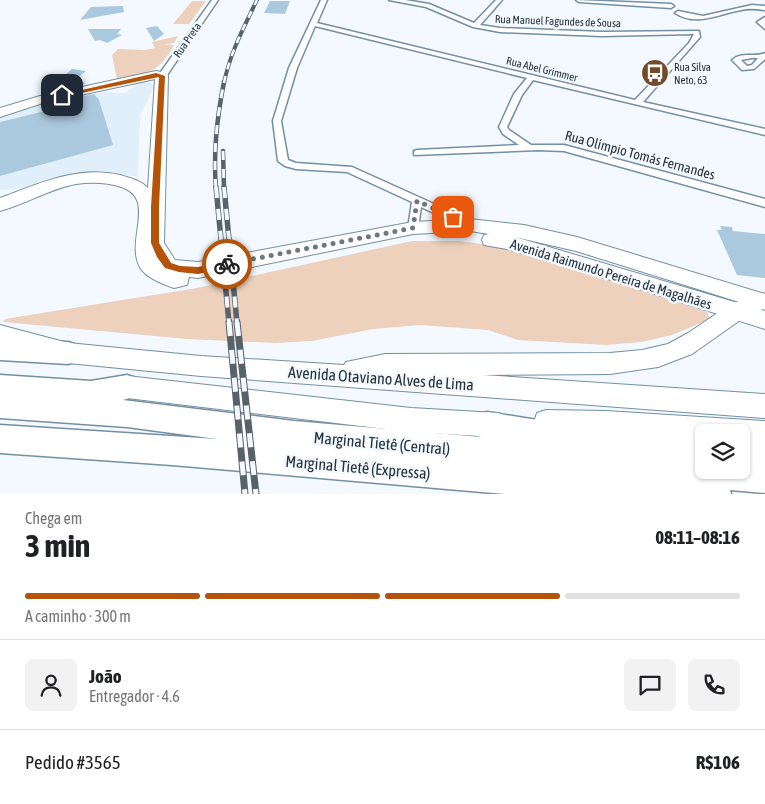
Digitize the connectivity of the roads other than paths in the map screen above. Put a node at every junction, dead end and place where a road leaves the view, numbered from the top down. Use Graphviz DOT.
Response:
graph roads {
  1 [pos="215,0"];
  2 [pos="324,0"];
  3 [pos="392,0"];
  4 [pos="499,0"];
  5 [pos="579,0"];
  6 [pos="665,0"];
  7 [pos="671,6"];
  8 [pos="765,8"];
  9 [pos="678,13"];
  10 [pos="700,18"];
  11 [pos="765,19"];
  12 [pos="314,24"];
  13 [pos="691,25"];
  14 [pos="475,26"];
  15 [pos="765,27"];
  16 [pos="697,32"];
  17 [pos="764,56"];
  18 [pos="162,73"];
  19 [pos="530,78"];
  20 [pos="637,103"];
  21 [pos="0,113"];
  22 [pos="765,132"];
  23 [pos="528,147"];
  24 [pos="417,153"];
  25 [pos="151,188"];
  26 [pos="417,201"];
  27 [pos="765,203"];
  28 [pos="0,205"];
  29 [pos="470,225"];
  30 [pos="413,228"];
  31 [pos="764,308"];
  32 [pos="736,312"];
  33 [pos="0,334"];
  34 [pos="0,349"];
  35 [pos="68,353"];
  36 [pos="334,374"];
  37 [pos="0,375"];
  38 [pos="127,386"];
  39 [pos="0,387"];
  40 [pos="0,405"];
  41 [pos="765,406"];
  42 [pos="487,426"];
  43 [pos="765,434"];
  44 [pos="0,439"];
  45 [pos="695,448"];
  46 [pos="750,453"];
  47 [pos="765,454"];
  48 [pos="765,478"];
  49 [pos="716,494"];
  1 -- 18 [label="street, Rua Preta"];
  2 -- 12 [label="street"];
  3 -- 14 [label="street, Rua Manuel Fagundes de Sousa"];
  4 -- 14 [label="street"];
  5 -- 7 [label="street"];
  6 -- 7 [label="street"];
  7 -- 9 [label="street"];
  8 -- 10 [label="street"];
  9 -- 10 [label="street"];
  9 -- 13 [label="street"];
  10 -- 13 [label="street"];
  11 -- 15 [label="street"];
  12 -- 19 [label="street, Rua Abel Grimmer"];
  12 -- 26 [label="street"];
  13 -- 16 [label="street"];
  14 -- 16 [label="street, Rua Manuel Fagundes de Sousa"];
  16 -- 20 [label="street"];
  17 -- 17 [label="street"];
  18 -- 21 [label="main road"];
  18 -- 25 [label="main road"];
  19 -- 20 [label="street, Rua Abel Grimmer"];
  19 -- 23 [label="street"];
  20 -- 22 [label="street, Rua Abel Grimmer"];
  23 -- 24 [label="street, Rua Olímpio Tomás Fernandes"];
  23 -- 27 [label="street, Rua Olímpio Tomás Fernandes"];
  25 -- 28 [label="main road"];
  25 -- 30 [label="main road, Avenida Raimundo Pereira de Magalhães"];
  25 -- 32 [label="main road, Avenida Raimundo Pereira de Magalhães"];
  26 -- 29 [label="street"];
  26 -- 30 [label="street"];
  29 -- 30 [label="main road, Avenida Raimundo Pereira de Magalhães"];
  29 -- 31 [label="main road, Avenida Raimundo Pereira de Magalhães"];
  31 -- 32 [label="main road"];
  32 -- 36 [label="main road"];
  33 -- 35 [label="highway, Avenida Otaviano Alves de Lima"];
  34 -- 35 [label="highway"];
  35 -- 36 [label="main road, Avenida Otaviano Alves de Lima"];
  36 -- 41 [label="main road, Avenida Otaviano Alves de Lima"];
  37 -- 38 [label="highway"];
  38 -- 39 [label="highway"];
  38 -- 42 [label="main road, Marginal Tietê (Central)"];
  40 -- 48 [label="highway, Marginal Tietê (Central)"];
  42 -- 43 [label="main road, Marginal Tietê (Central)"];
  42 -- 45 [label="highway"];
  44 -- 49 [label="highway, Marginal Tietê (Expressa)"];
  46 -- 47 [label="highway"];
}
